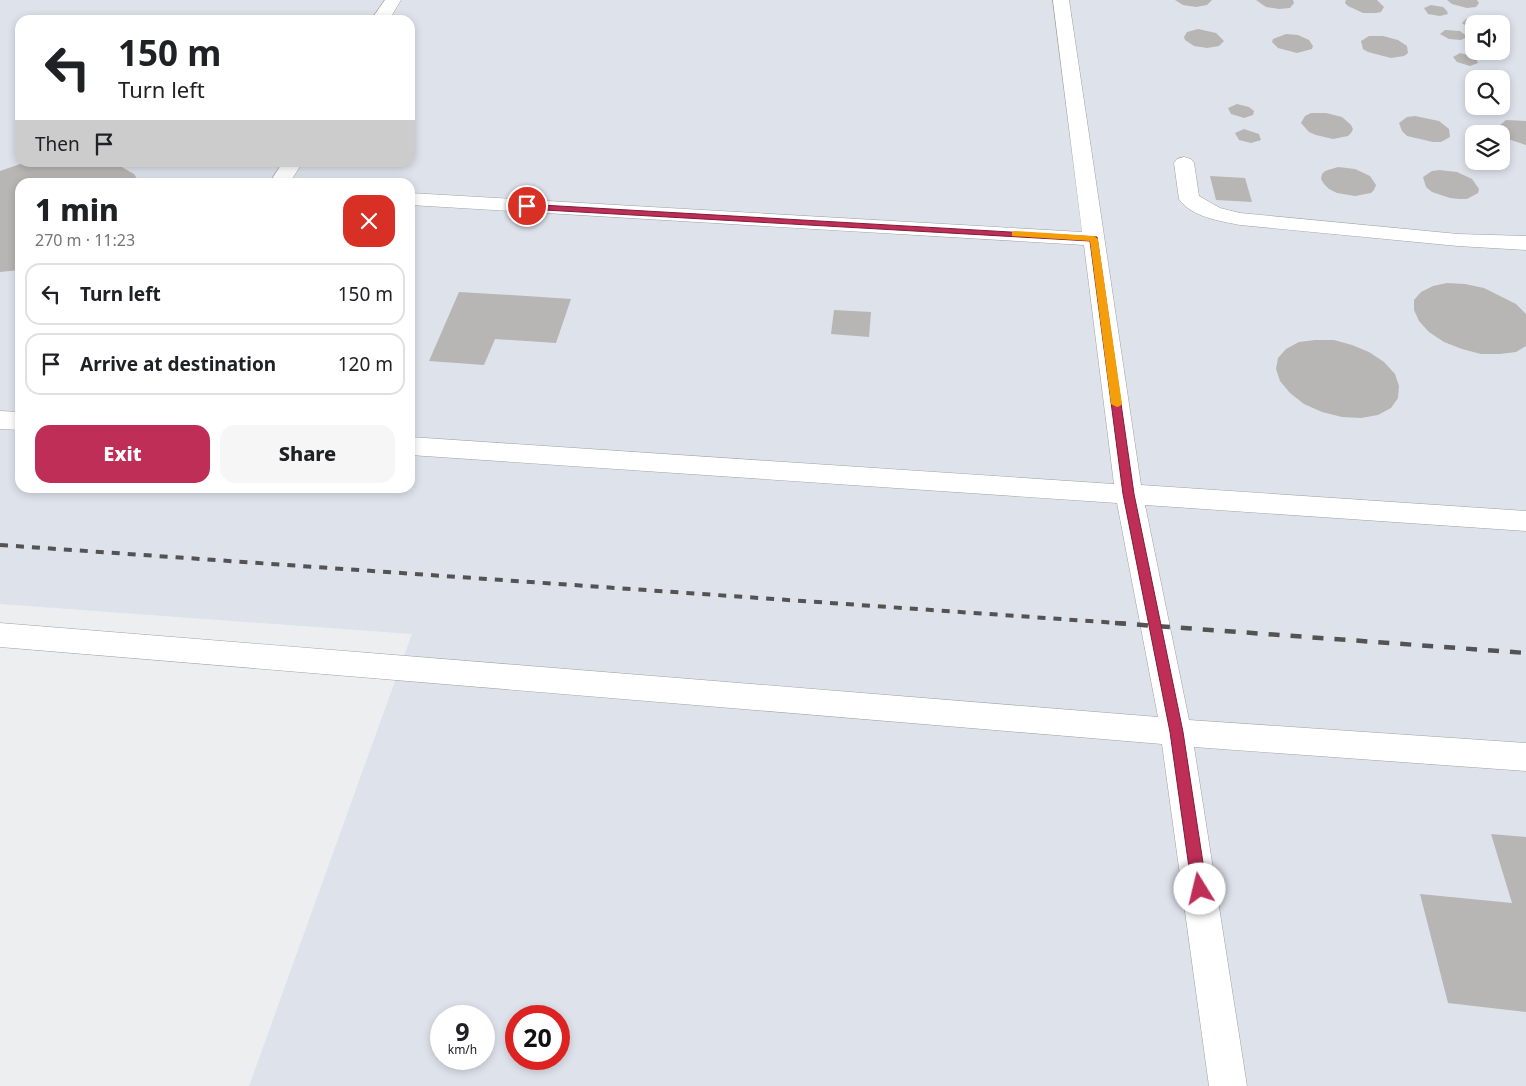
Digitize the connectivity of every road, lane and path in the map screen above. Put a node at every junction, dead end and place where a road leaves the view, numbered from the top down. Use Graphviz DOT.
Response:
graph roads {
  1 [pos="393,0"];
  2 [pos="1061,0"];
  3 [pos="383,15"];
  4 [pos="1184,162"];
  5 [pos="290,167"];
  6 [pos="283,178"];
  7 [pos="415,199"];
  8 [pos="1094,239"];
  9 [pos="1526,243"];
  10 [pos="0,420"];
  11 [pos="15,421"];
  12 [pos="415,446"];
  13 [pos="1129,494"];
  14 [pos="1526,520"];
  15 [pos="0,635"];
  16 [pos="1176,732"];
  17 [pos="1526,757"];
  18 [pos="1228,1086"];
  1 -- 3 [label="lane"];
  2 -- 8 [label="lane"];
  4 -- 9 [label="lane"];
  5 -- 6 [label="lane"];
  7 -- 8 [label="lane"];
  8 -- 13 [label="lane"];
  10 -- 11 [label="lane"];
  12 -- 13 [label="lane"];
  13 -- 14 [label="lane"];
  13 -- 16 [label="lane"];
  15 -- 16 [label="lane"];
  16 -- 17 [label="lane"];
  16 -- 18 [label="lane"];
}
